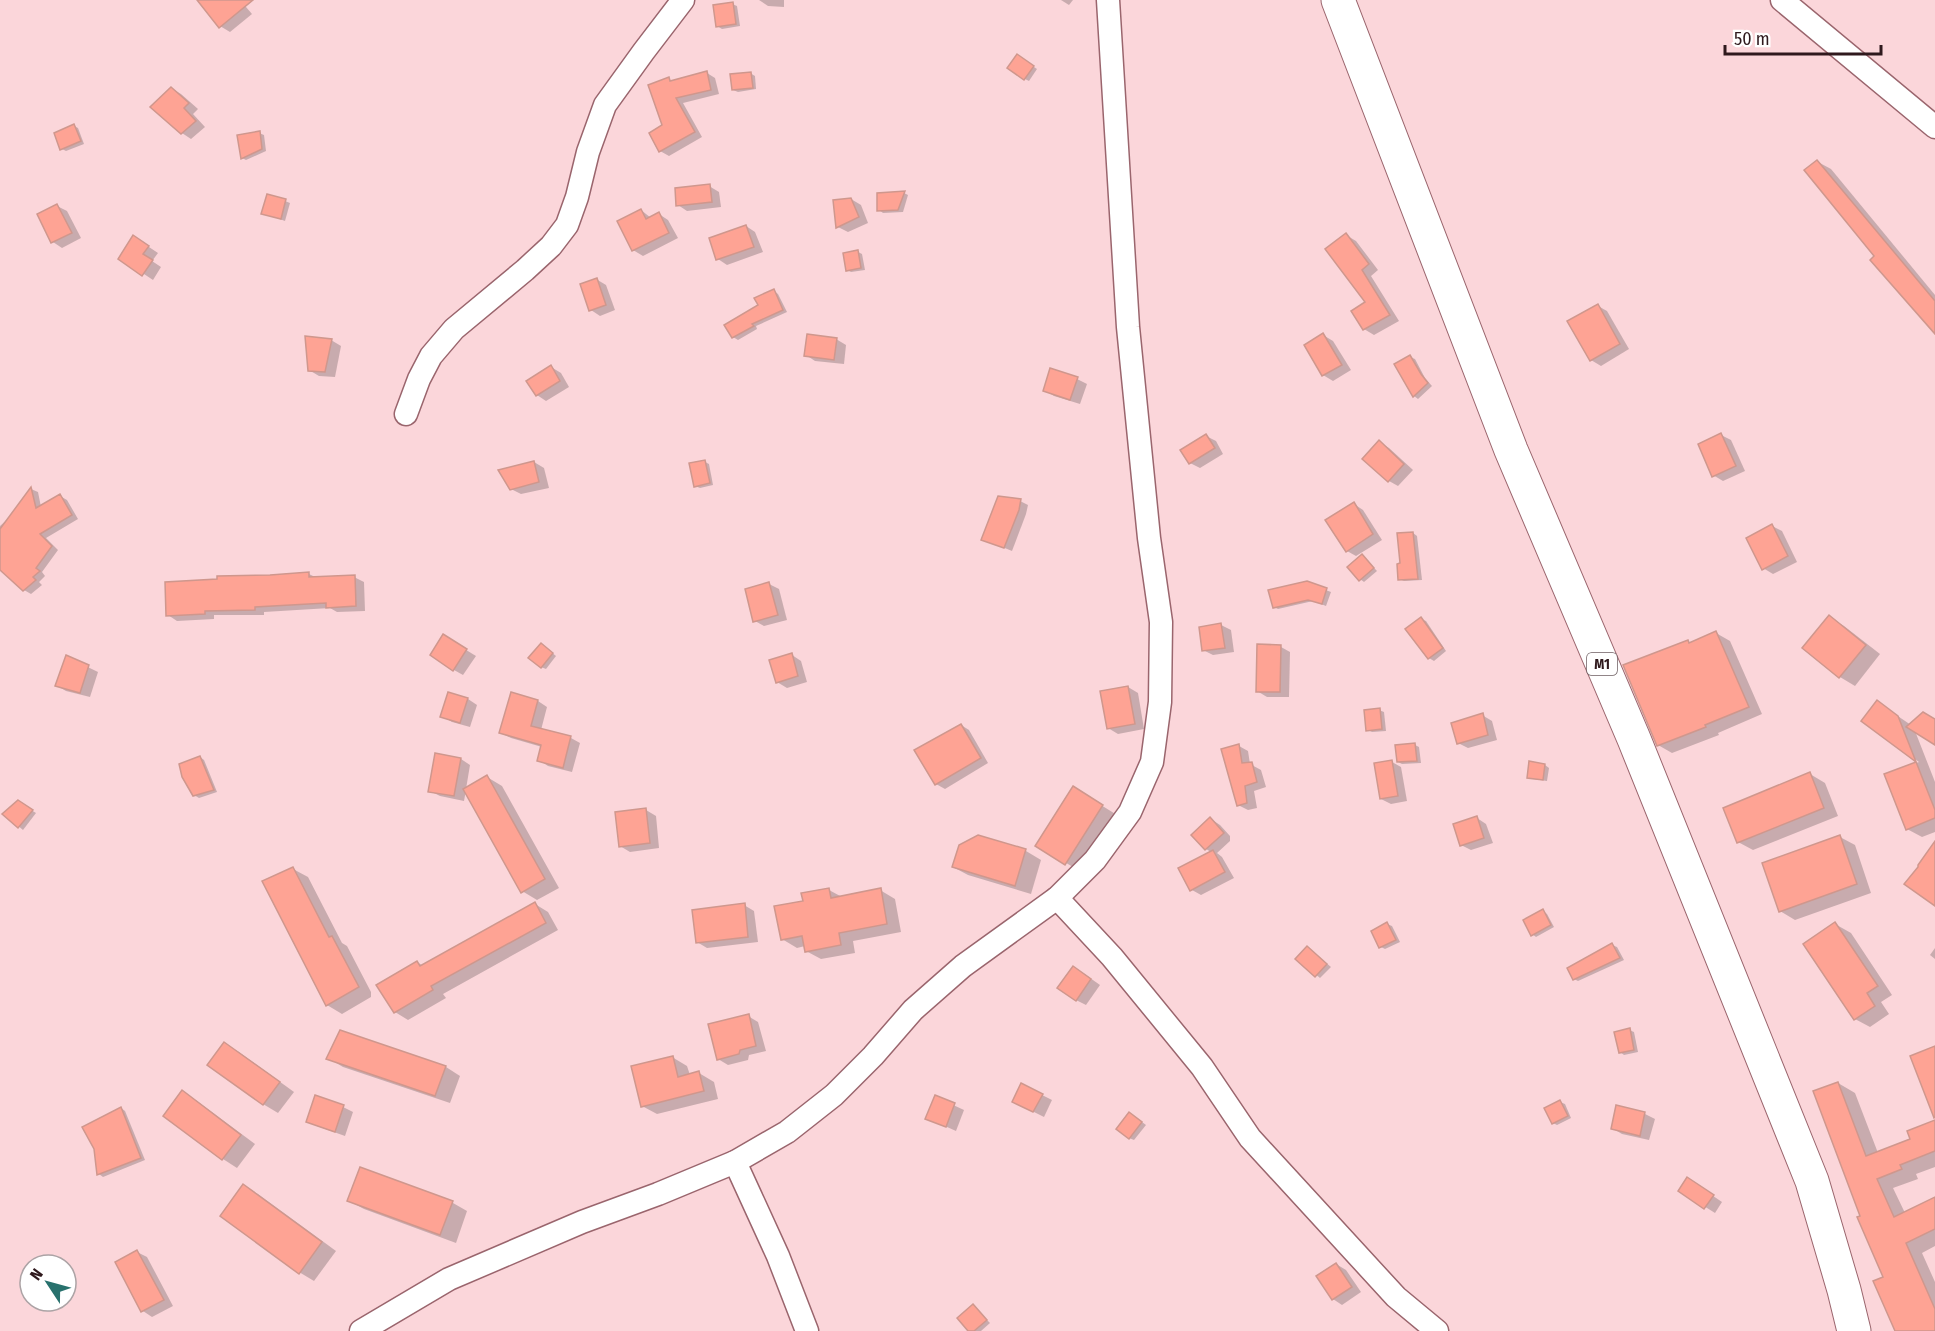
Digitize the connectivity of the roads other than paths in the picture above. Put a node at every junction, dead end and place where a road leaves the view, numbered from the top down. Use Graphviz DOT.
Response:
graph roads {
  1 [pos="683,0"];
  2 [pos="1108,0"];
  3 [pos="1338,0"];
  4 [pos="1782,0"];
  5 [pos="1935,127"];
  6 [pos="406,414"];
  7 [pos="1057,898"];
  8 [pos="735,1162"];
  9 [pos="361,1331"];
  10 [pos="807,1331"];
  11 [pos="1437,1331"];
  12 [pos="1854,1331"];
  1 -- 6 [label="street"];
  2 -- 7 [label="street"];
  3 -- 12 [label="highway, M1"];
  4 -- 5 [label="street"];
  7 -- 8 [label="street"];
  7 -- 11 [label="street"];
  8 -- 9 [label="street"];
  8 -- 10 [label="street"];
}
